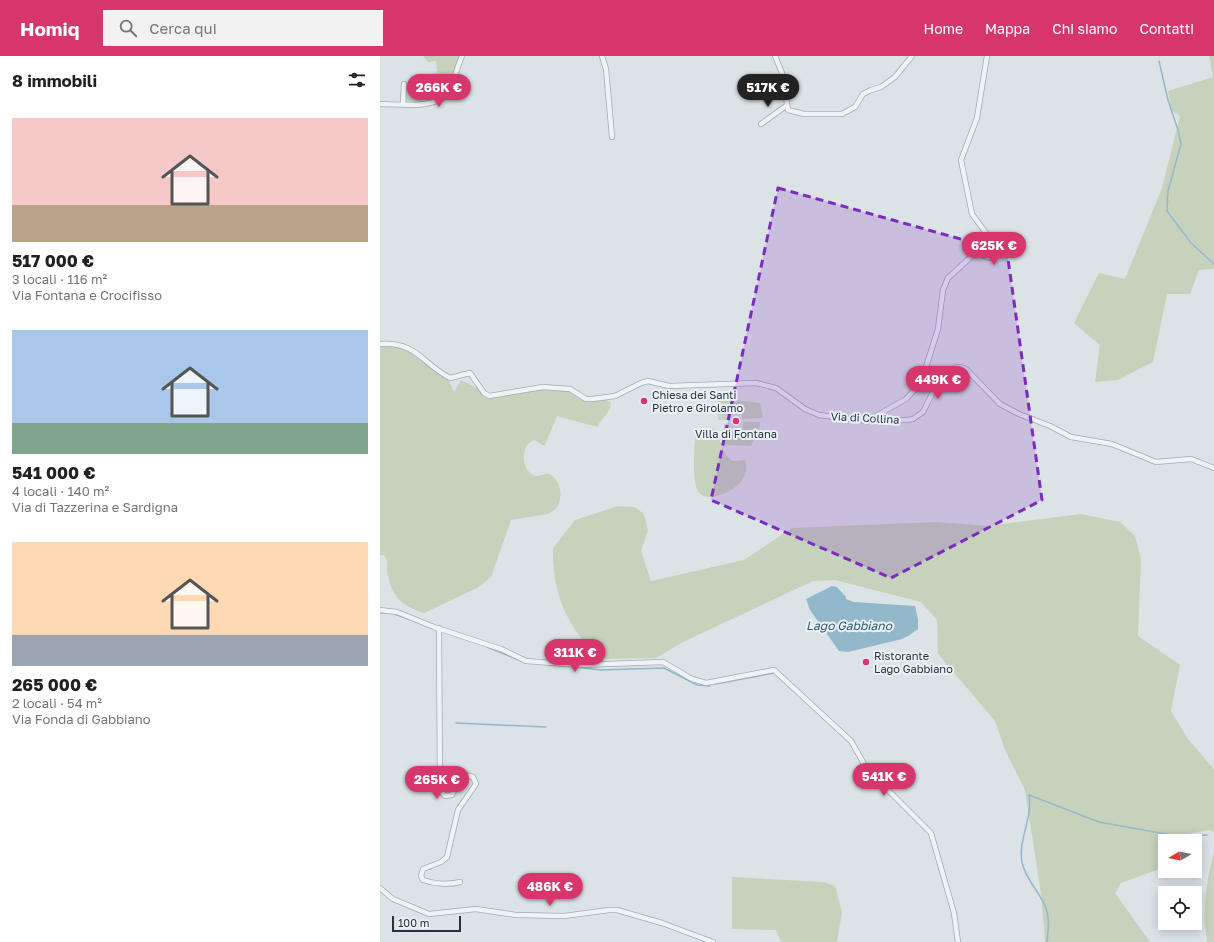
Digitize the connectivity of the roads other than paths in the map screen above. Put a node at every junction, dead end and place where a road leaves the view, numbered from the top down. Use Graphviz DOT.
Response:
graph roads {
  1 [pos="462,56"];
  2 [pos="602,56"];
  3 [pos="775,56"];
  4 [pos="912,56"];
  5 [pos="987,56"];
  6 [pos="404,84"];
  7 [pos="380,104"];
  8 [pos="403,104"];
  9 [pos="786,106"];
  10 [pos="761,124"];
  11 [pos="612,137"];
  12 [pos="380,344"];
  13 [pos="868,421"];
  14 [pos="1214,468"];
  15 [pos="380,610"];
  16 [pos="439,628"];
  17 [pos="460,882"];
  18 [pos="380,888"];
  19 [pos="713,942"];
  20 [pos="958,942"];
  1 -- 8 [label="street"];
  2 -- 11 [label="street"];
  3 -- 9 [label="street"];
  4 -- 9 [label="street"];
  5 -- 13 [label="street"];
  6 -- 8 [label="street"];
  7 -- 8 [label="street"];
  9 -- 10 [label="street"];
  12 -- 13 [label="street, Via di Collina"];
  13 -- 14 [label="street, Via di Collina"];
  15 -- 16 [label="street"];
  16 -- 17 [label="street"];
  16 -- 20 [label="street"];
  18 -- 19 [label="street"];
}
